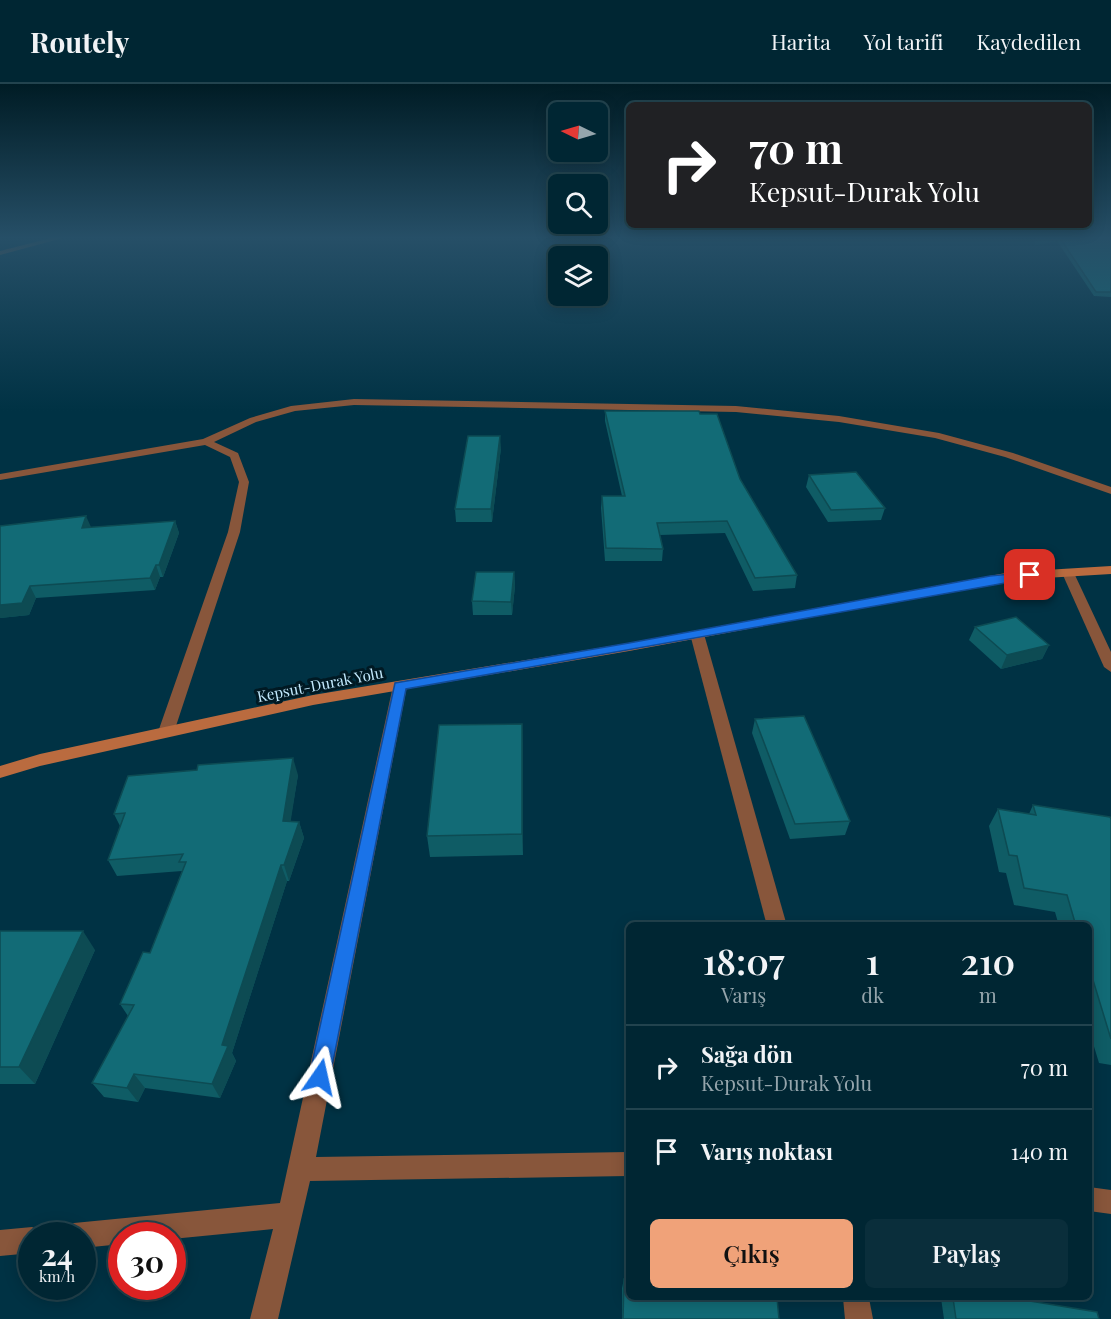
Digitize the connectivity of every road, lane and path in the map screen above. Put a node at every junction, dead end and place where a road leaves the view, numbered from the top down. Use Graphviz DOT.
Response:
graph roads {
  1 [pos="206,442"];
  2 [pos="4,476"];
  3 [pos="0,490"];
  4 [pos="1111,491"];
  5 [pos="1111,570"];
  6 [pos="1068,573"];
  7 [pos="697,634"];
  8 [pos="1111,667"];
  9 [pos="400,686"];
  10 [pos="166,732"];
  11 [pos="0,772"];
  12 [pos="776,922"];
  13 [pos="626,1164"];
  14 [pos="301,1169"];
  15 [pos="1092,1199"];
  16 [pos="1111,1202"];
  17 [pos="289,1215"];
  18 [pos="96,1234"];
  19 [pos="18,1241"];
  20 [pos="0,1243"];
  21 [pos="856,1300"];
  22 [pos="264,1319"];
  23 [pos="859,1319"];
  1 -- 2 [label="street"];
  1 -- 4 [label="street"];
  1 -- 10 [label="street"];
  2 -- 3 [label="street"];
  5 -- 6 [label="main road, Kepsut-Durak Yolu"];
  6 -- 7 [label="main road, Kepsut-Durak Yolu"];
  6 -- 8 [label="street"];
  7 -- 9 [label="main road, Kepsut-Durak Yolu"];
  7 -- 12 [label="street"];
  9 -- 10 [label="main road, Kepsut-Durak Yolu"];
  9 -- 14 [label="street"];
  10 -- 11 [label="main road, Kepsut-Durak Yolu"];
  13 -- 14 [label="street"];
  14 -- 17 [label="street"];
  15 -- 16 [label="street"];
  17 -- 18 [label="street"];
  17 -- 22 [label="street"];
  19 -- 20 [label="street"];
  21 -- 23 [label="street"];
}
